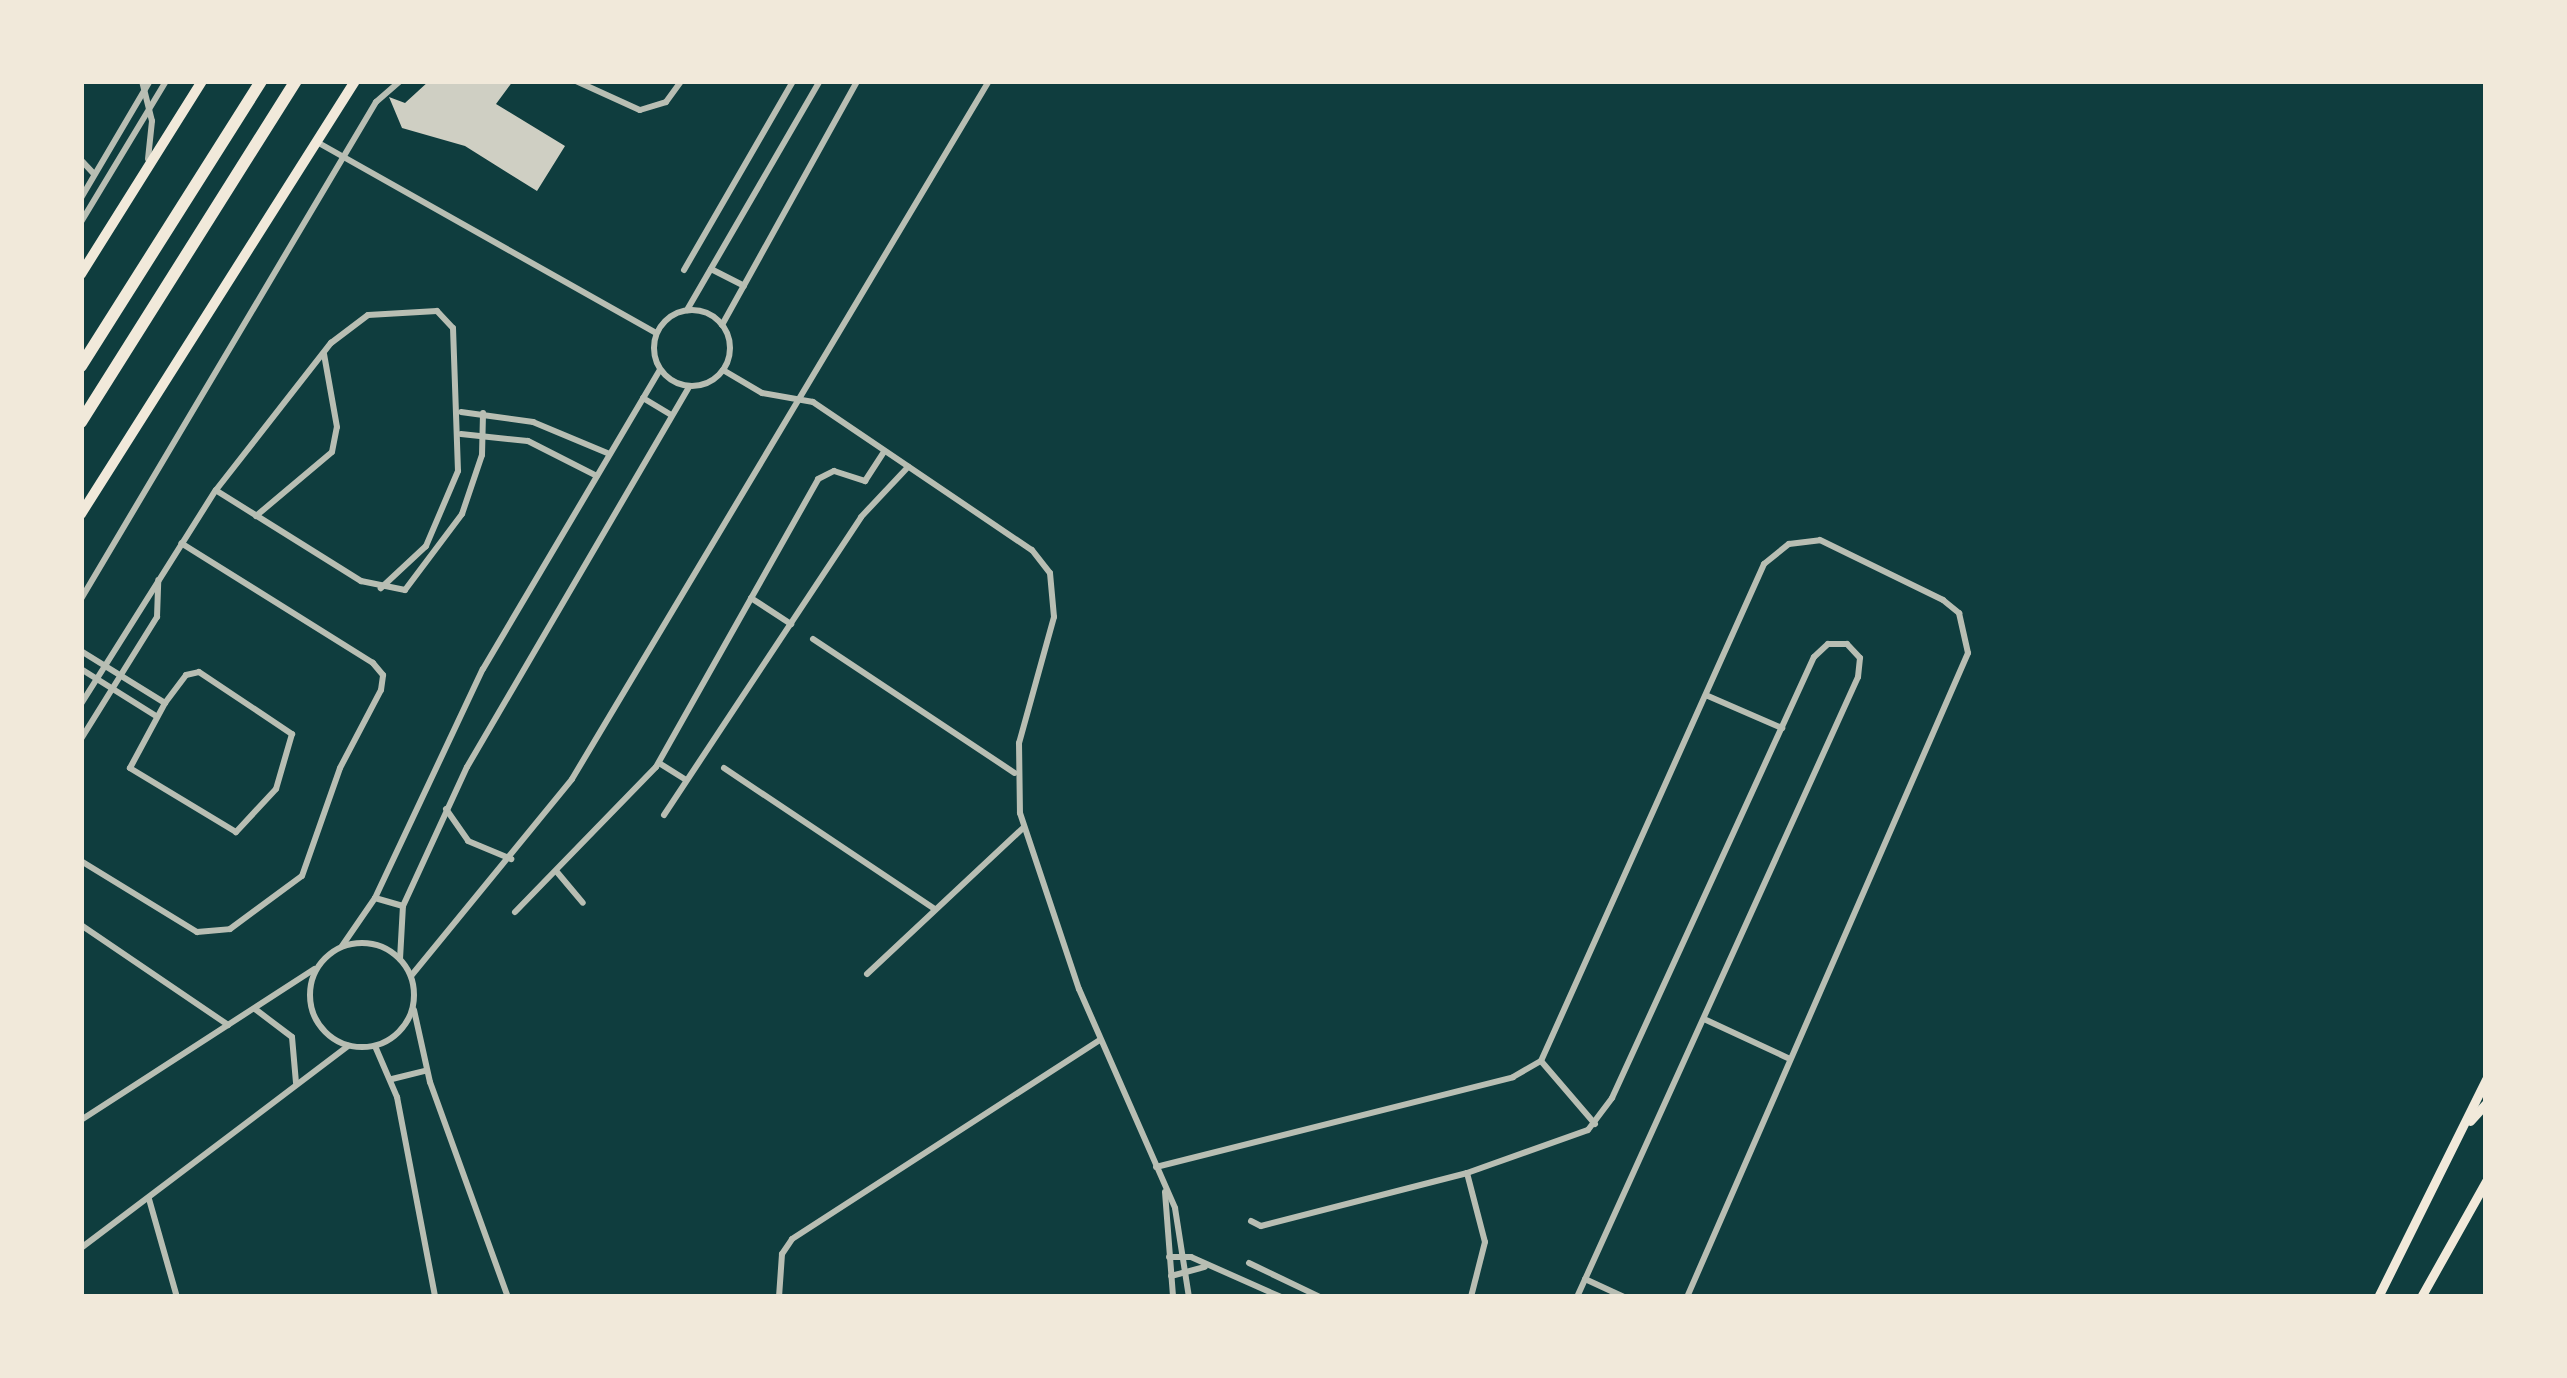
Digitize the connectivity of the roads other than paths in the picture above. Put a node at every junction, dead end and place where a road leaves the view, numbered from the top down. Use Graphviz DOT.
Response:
graph roads {
  1 [pos="166,81"];
  2 [pos="202,81"];
  3 [pos="261,81"];
  4 [pos="296,81"];
  5 [pos="355,81"];
  6 [pos="400,81"];
  7 [pos="576,81"];
  8 [pos="593,81"];
  9 [pos="681,81"];
  10 [pos="794,81"];
  11 [pos="820,81"];
  12 [pos="857,81"];
  13 [pos="988,81"];
  14 [pos="146,84"];
  15 [pos="604,94"];
  16 [pos="150,107"];
  17 [pos="317,142"];
  18 [pos="345,158"];
  19 [pos="81,160"];
  20 [pos="94,174"];
  21 [pos="141,178"];
  22 [pos="81,198"];
  23 [pos="81,222"];
  24 [pos="711,269"];
  25 [pos="684,270"];
  26 [pos="81,274"];
  27 [pos="744,286"];
  28 [pos="687,310"];
  29 [pos="722,325"];
  30 [pos="656,333"];
  31 [pos="323,352"];
  32 [pos="81,366"];
  33 [pos="659,370"];
  34 [pos="723,370"];
  35 [pos="688,387"];
  36 [pos="643,398"];
  37 [pos="802,398"];
  38 [pos="461,412"];
  39 [pos="483,413"];
  40 [pos="672,415"];
  41 [pos="81,422"];
  42 [pos="461,434"];
  43 [pos="484,435"];
  44 [pos="885,452"];
  45 [pos="610,454"];
  46 [pos="908,466"];
  47 [pos="596,476"];
  48 [pos="216,490"];
  49 [pos="81,514"];
  50 [pos="256,516"];
  51 [pos="438,524"];
  52 [pos="452,533"];
  53 [pos="181,544"];
  54 [pos="158,580"];
  55 [pos="381,588"];
  56 [pos="81,598"];
  57 [pos="751,598"];
  58 [pos="790,624"];
  59 [pos="813,639"];
  60 [pos="81,651"];
  61 [pos="105,666"];
  62 [pos="81,669"];
  63 [pos="121,676"];
  64 [pos="97,679"];
  65 [pos="113,689"];
  66 [pos="1708,695"];
  67 [pos="165,703"];
  68 [pos="81,704"];
  69 [pos="156,716"];
  70 [pos="1781,728"];
  71 [pos="81,739"];
  72 [pos="658,763"];
  73 [pos="724,768"];
  74 [pos="1015,772"];
  75 [pos="687,781"];
  76 [pos="446,809"];
  77 [pos="664,814"];
  78 [pos="1024,826"];
  79 [pos="512,860"];
  80 [pos="81,861"];
  81 [pos="557,872"];
  82 [pos="375,898"];
  83 [pos="583,903"];
  84 [pos="403,907"];
  85 [pos="935,909"];
  86 [pos="515,913"];
  87 [pos="81,926"];
  88 [pos="342,946"];
  89 [pos="400,959"];
  90 [pos="317,967"];
  91 [pos="867,974"];
  92 [pos="411,976"];
  93 [pos="413,1004"];
  94 [pos="253,1008"];
  95 [pos="1705,1019"];
  96 [pos="228,1025"];
  97 [pos="1101,1040"];
  98 [pos="348,1046"];
  99 [pos="376,1046"];
  100 [pos="1790,1058"];
  101 [pos="1540,1060"];
  102 [pos="427,1070"];
  103 [pos="392,1079"];
  104 [pos="2486,1079"];
  105 [pos="295,1086"];
  106 [pos="2486,1103"];
  107 [pos="81,1120"];
  108 [pos="1595,1124"];
  109 [pos="2465,1125"];
  110 [pos="1156,1167"];
  111 [pos="1467,1173"];
  112 [pos="2486,1181"];
  113 [pos="1165,1192"];
  114 [pos="149,1199"];
  115 [pos="1251,1221"];
  116 [pos="81,1248"];
  117 [pos="1185,1256"];
  118 [pos="1169,1257"];
  119 [pos="1249,1263"];
  120 [pos="1205,1267"];
  121 [pos="1186,1275"];
  122 [pos="1171,1276"];
  123 [pos="1585,1279"];
  124 [pos="177,1297"];
  125 [pos="435,1297"];
  126 [pos="508,1297"];
  127 [pos="779,1297"];
  128 [pos="1173,1297"];
  129 [pos="1189,1297"];
  130 [pos="1281,1297"];
  131 [pos="1320,1297"];
  132 [pos="1471,1297"];
  133 [pos="1577,1297"];
  134 [pos="1624,1297"];
  135 [pos="1688,1297"];
  136 [pos="2378,1297"];
  137 [pos="2421,1297"];
  1 -- 16 [label="street"];
  2 -- 21 [label="highway"];
  3 -- 32 [label="highway"];
  4 -- 41 [label="highway"];
  5 -- 17 [label="highway"];
  6 -- 18 [label="street"];
  7 -- 15 [label="street"];
  8 -- 15 [label="street"];
  9 -- 15 [label="street"];
  10 -- 25 [label="street"];
  11 -- 24 [label="street"];
  12 -- 27 [label="street"];
  13 -- 37 [label="street"];
  14 -- 16 [label="street"];
  14 -- 20 [label="street"];
  16 -- 21 [label="street"];
  16 -- 23 [label="street"];
  17 -- 18 [label="street"];
  17 -- 49 [label="highway"];
  18 -- 30 [label="street"];
  18 -- 56 [label="street"];
  19 -- 20 [label="street"];
  20 -- 22 [label="street"];
  21 -- 26 [label="highway"];
  24 -- 27 [label="street"];
  24 -- 28 [label="street"];
  27 -- 29 [label="street"];
  28 -- 29 [label="street"];
  28 -- 30 [label="street"];
  29 -- 34 [label="street"];
  30 -- 33 [label="street"];
  31 -- 38 [label="street"];
  31 -- 48 [label="street"];
  31 -- 50 [label="street"];
  33 -- 35 [label="street"];
  33 -- 36 [label="street"];
  34 -- 35 [label="street"];
  34 -- 37 [label="street"];
  35 -- 40 [label="street"];
  36 -- 40 [label="street"];
  36 -- 45 [label="street"];
  37 -- 44 [label="street"];
  37 -- 79 [label="street"];
  38 -- 39 [label="street"];
  38 -- 42 [label="street"];
  39 -- 43 [label="street"];
  39 -- 45 [label="street"];
  40 -- 76 [label="street"];
  42 -- 43 [label="street"];
  42 -- 51 [label="street"];
  43 -- 47 [label="street"];
  43 -- 52 [label="street"];
  44 -- 46 [label="street"];
  44 -- 57 [label="street"];
  45 -- 47 [label="street"];
  46 -- 58 [label="street"];
  46 -- 74 [label="street"];
  47 -- 82 [label="street"];
  48 -- 50 [label="street"];
  48 -- 53 [label="street"];
  50 -- 55 [label="street"];
  51 -- 52 [label="street"];
  51 -- 55 [label="street"];
  52 -- 55 [label="street"];
  53 -- 54 [label="street"];
  53 -- 80 [label="street"];
  54 -- 61 [label="street"];
  54 -- 63 [label="street"];
  57 -- 58 [label="street"];
  57 -- 72 [label="street"];
  58 -- 75 [label="street"];
  59 -- 74 [label="street"];
  60 -- 61 [label="street"];
  61 -- 63 [label="street"];
  61 -- 64 [label="street"];
  62 -- 64 [label="street"];
  63 -- 65 [label="street"];
  63 -- 67 [label="street"];
  64 -- 65 [label="street"];
  64 -- 68 [label="street"];
  65 -- 69 [label="street"];
  65 -- 71 [label="street"];
  66 -- 70 [label="street"];
  66 -- 100 [label="street"];
  66 -- 101 [label="street"];
  67 -- 69 [label="street"];
  67 -- 69 [label="street"];
  70 -- 95 [label="street"];
  70 -- 108 [label="street"];
  72 -- 75 [label="street"];
  72 -- 81 [label="street"];
  73 -- 85 [label="street"];
  74 -- 78 [label="street"];
  75 -- 77 [label="street"];
  76 -- 79 [label="street"];
  76 -- 84 [label="street"];
  78 -- 85 [label="street"];
  78 -- 97 [label="street"];
  79 -- 92 [label="street"];
  81 -- 83 [label="street"];
  81 -- 86 [label="street"];
  82 -- 84 [label="street"];
  82 -- 88 [label="street"];
  84 -- 89 [label="street"];
  85 -- 91 [label="street"];
  87 -- 96 [label="street"];
  88 -- 89 [label="street"];
  88 -- 90 [label="street"];
  89 -- 92 [label="street"];
  90 -- 94 [label="street"];
  90 -- 98 [label="street"];
  92 -- 93 [label="street"];
  93 -- 99 [label="street"];
  93 -- 102 [label="street"];
  94 -- 96 [label="street"];
  94 -- 105 [label="street"];
  95 -- 100 [label="street"];
  95 -- 123 [label="street"];
  96 -- 107 [label="street"];
  97 -- 110 [label="street"];
  97 -- 127 [label="street"];
  98 -- 99 [label="street"];
  98 -- 105 [label="street"];
  99 -- 103 [label="street"];
  100 -- 135 [label="street"];
  101 -- 108 [label="street"];
  101 -- 110 [label="street"];
  102 -- 103 [label="street"];
  102 -- 126 [label="street"];
  103 -- 125 [label="street"];
  104 -- 109 [label="main road"];
  105 -- 114 [label="street"];
  106 -- 109 [label="main road"];
  108 -- 111 [label="street"];
  109 -- 136 [label="main road"];
  110 -- 113 [label="street"];
  111 -- 115 [label="street"];
  111 -- 132 [label="street"];
  112 -- 137 [label="main road"];
  113 -- 117 [label="street"];
  113 -- 118 [label="street"];
  114 -- 116 [label="street"];
  114 -- 124 [label="street"];
  117 -- 118 [label="street"];
  117 -- 120 [label="street"];
  117 -- 121 [label="street"];
  118 -- 122 [label="street"];
  119 -- 131 [label="street"];
  120 -- 121 [label="street"];
  120 -- 130 [label="street"];
  121 -- 122 [label="street"];
  121 -- 129 [label="street"];
  122 -- 128 [label="street"];
  123 -- 133 [label="street"];
  123 -- 134 [label="street"];
}
